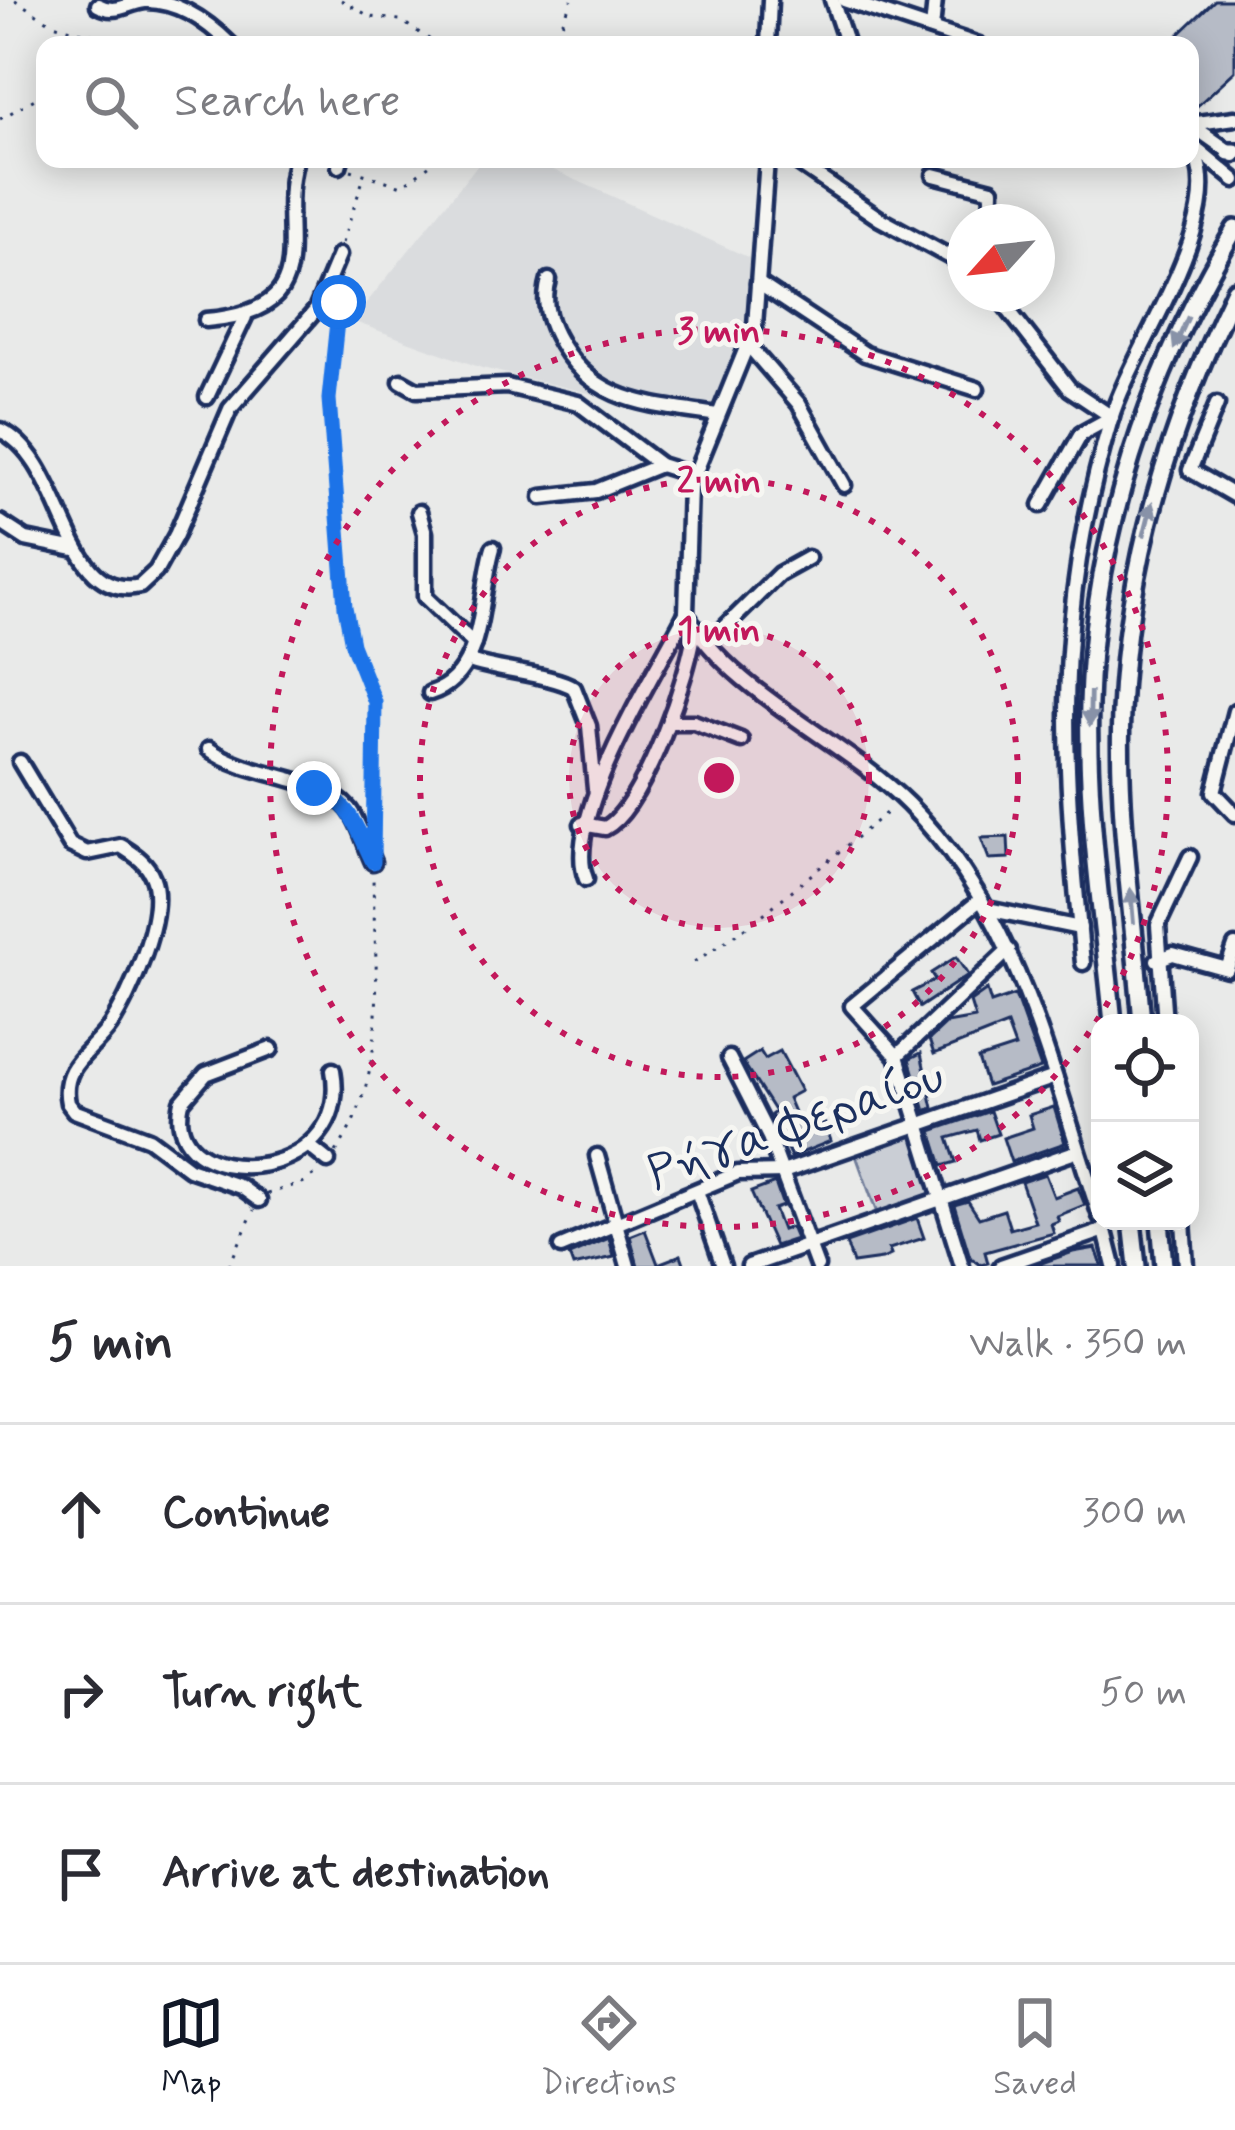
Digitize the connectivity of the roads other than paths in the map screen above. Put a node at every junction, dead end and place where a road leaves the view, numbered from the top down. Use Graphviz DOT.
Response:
graph roads {
  1 [pos="770,0"];
  2 [pos="832,0"];
  3 [pos="844,0"];
  4 [pos="935,1"];
  5 [pos="98,5"];
  6 [pos="932,28"];
  7 [pos="221,36"];
  8 [pos="768,36"];
  9 [pos="844,36"];
  10 [pos="944,36"];
  11 [pos="1235,118"];
  12 [pos="1199,123"];
  13 [pos="1199,130"];
  14 [pos="1199,151"];
  15 [pos="1233,153"];
  16 [pos="1199,160"];
  17 [pos="295,168"];
  18 [pos="766,168"];
  19 [pos="805,168"];
  20 [pos="934,175"];
  21 [pos="1235,180"];
  22 [pos="992,204"];
  23 [pos="1235,229"];
  24 [pos="339,255"];
  25 [pos="947,255"];
  26 [pos="549,280"];
  27 [pos="758,284"];
  28 [pos="1235,290"];
  29 [pos="1230,306"];
  30 [pos="1009,312"];
  31 [pos="244,317"];
  32 [pos="206,320"];
  33 [pos="749,346"];
  34 [pos="400,381"];
  35 [pos="977,389"];
  36 [pos="207,397"];
  37 [pos="626,397"];
  38 [pos="578,404"];
  39 [pos="1217,404"];
  40 [pos="718,415"];
  41 [pos="1112,416"];
  42 [pos="0,430"];
  43 [pos="660,465"];
  44 [pos="692,475"];
  45 [pos="844,485"];
  46 [pos="542,496"];
  47 [pos="1235,496"];
  48 [pos="1041,505"];
  49 [pos="419,512"];
  50 [pos="0,522"];
  51 [pos="494,548"];
  52 [pos="75,549"];
  53 [pos="808,558"];
  54 [pos="686,613"];
  55 [pos="695,626"];
  56 [pos="710,643"];
  57 [pos="474,644"];
  58 [pos="469,661"];
  59 [pos="430,693"];
  60 [pos="1235,711"];
  61 [pos="669,722"];
  62 [pos="741,740"];
  63 [pos="209,749"];
  64 [pos="20,762"];
  65 [pos="595,790"];
  66 [pos="1235,814"];
  67 [pos="582,824"];
  68 [pos="1190,857"];
  69 [pos="373,862"];
  70 [pos="586,879"];
  71 [pos="984,904"];
  72 [pos="1080,928"];
  73 [pos="1235,946"];
  74 [pos="1009,950"];
  75 [pos="1157,960"];
  76 [pos="1084,963"];
  77 [pos="1112,1014"];
  78 [pos="1141,1014"];
  79 [pos="1165,1014"];
  80 [pos="272,1049"];
  81 [pos="897,1056"];
  82 [pos="729,1058"];
  83 [pos="333,1070"];
  84 [pos="1055,1077"];
  85 [pos="917,1124"];
  86 [pos="308,1145"];
  87 [pos="1078,1151"];
  88 [pos="597,1156"];
  89 [pos="328,1161"];
  90 [pos="783,1172"];
  91 [pos="1091,1189"];
  92 [pos="698,1194"];
  93 [pos="260,1200"];
  94 [pos="940,1202"];
  95 [pos="616,1226"];
  96 [pos="1091,1227"];
  97 [pos="1104,1230"];
  98 [pos="1133,1230"];
  99 [pos="1161,1230"];
  100 [pos="1184,1230"];
  101 [pos="561,1247"];
  102 [pos="809,1247"];
  103 [pos="628,1266"];
  104 [pos="723,1266"];
  105 [pos="749,1266"];
  106 [pos="817,1266"];
  107 [pos="962,1266"];
  108 [pos="1001,1266"];
  109 [pos="1114,1266"];
  110 [pos="1137,1266"];
  111 [pos="1164,1266"];
  112 [pos="1186,1266"];
  1 -- 8 [label="street"];
  2 -- 9 [label="street"];
  3 -- 6 [label="street"];
  4 -- 6 [label="street"];
  5 -- 7 [label="street"];
  6 -- 10 [label="street"];
  11 -- 12 [label="street"];
  13 -- 15 [label="street"];
  14 -- 21 [label="street"];
  16 -- 41 [label="street"];
  17 -- 31 [label="street"];
  18 -- 27 [label="street"];
  19 -- 25 [label="street"];
  20 -- 22 [label="street"];
  23 -- 77 [label="main road, one-way"];
  24 -- 52 [label="street"];
  26 -- 37 [label="street"];
  27 -- 33 [label="street"];
  27 -- 35 [label="street"];
  28 -- 29 [label="main road"];
  78 -- 29 [label="main road, one-way"];
  30 -- 41 [label="street"];
  31 -- 32 [label="street"];
  31 -- 36 [label="street"];
  33 -- 40 [label="street"];
  33 -- 45 [label="street"];
  34 -- 38 [label="street"];
  37 -- 38 [label="street"];
  37 -- 40 [label="street"];
  38 -- 43 [label="street"];
  39 -- 47 [label="street"];
  40 -- 44 [label="street"];
  41 -- 48 [label="street"];
  41 -- 72 [label="street"];
  42 -- 52 [label="street"];
  43 -- 44 [label="street"];
  43 -- 46 [label="street"];
  44 -- 54 [label="street"];
  49 -- 57 [label="street"];
  50 -- 52 [label="street"];
  51 -- 57 [label="street"];
  53 -- 56 [label="street"];
  54 -- 55 [label="street"];
  54 -- 65 [label="street"];
  55 -- 56 [label="street"];
  55 -- 61 [label="street"];
  56 -- 71 [label="street"];
  57 -- 58 [label="street"];
  58 -- 59 [label="street"];
  58 -- 65 [label="street"];
  60 -- 66 [label="street"];
  61 -- 62 [label="street"];
  61 -- 67 [label="street"];
  63 -- 69 [label="street"];
  64 -- 93 [label="street"];
  65 -- 67 [label="street"];
  67 -- 70 [label="street"];
  68 -- 75 [label="street"];
  71 -- 72 [label="street"];
  71 -- 74 [label="street"];
  71 -- 81 [label="street"];
  72 -- 76 [label="street"];
  73 -- 75 [label="street"];
  74 -- 81 [label="street"];
  74 -- 84 [label="street"];
  75 -- 79 [label="street"];
  80 -- 86 [label="street"];
  81 -- 85 [label="street"];
  82 -- 90 [label="street"];
  83 -- 86 [label="street"];
  84 -- 85 [label="street, Ρήγα Φεραίου"];
  84 -- 87 [label="street"];
  85 -- 90 [label="street, Ρήγα Φεραίου"];
  85 -- 94 [label="street"];
  86 -- 89 [label="street"];
  87 -- 91 [label="street"];
  87 -- 94 [label="street"];
  88 -- 95 [label="street"];
  90 -- 92 [label="street, Ρήγα Φεραίου"];
  90 -- 102 [label="street"];
  92 -- 95 [label="street, Ρήγα Φεραίου"];
  92 -- 104 [label="street"];
  94 -- 102 [label="street"];
  94 -- 107 [label="street"];
  95 -- 101 [label="street, Ρήγα Φεραίου"];
  95 -- 103 [label="street"];
  96 -- 108 [label="street"];
  97 -- 109 [label="street"];
  98 -- 110 [label="main road"];
  99 -- 111 [label="main road"];
  100 -- 112 [label="street"];
  102 -- 105 [label="street"];
  102 -- 106 [label="street"];
}
